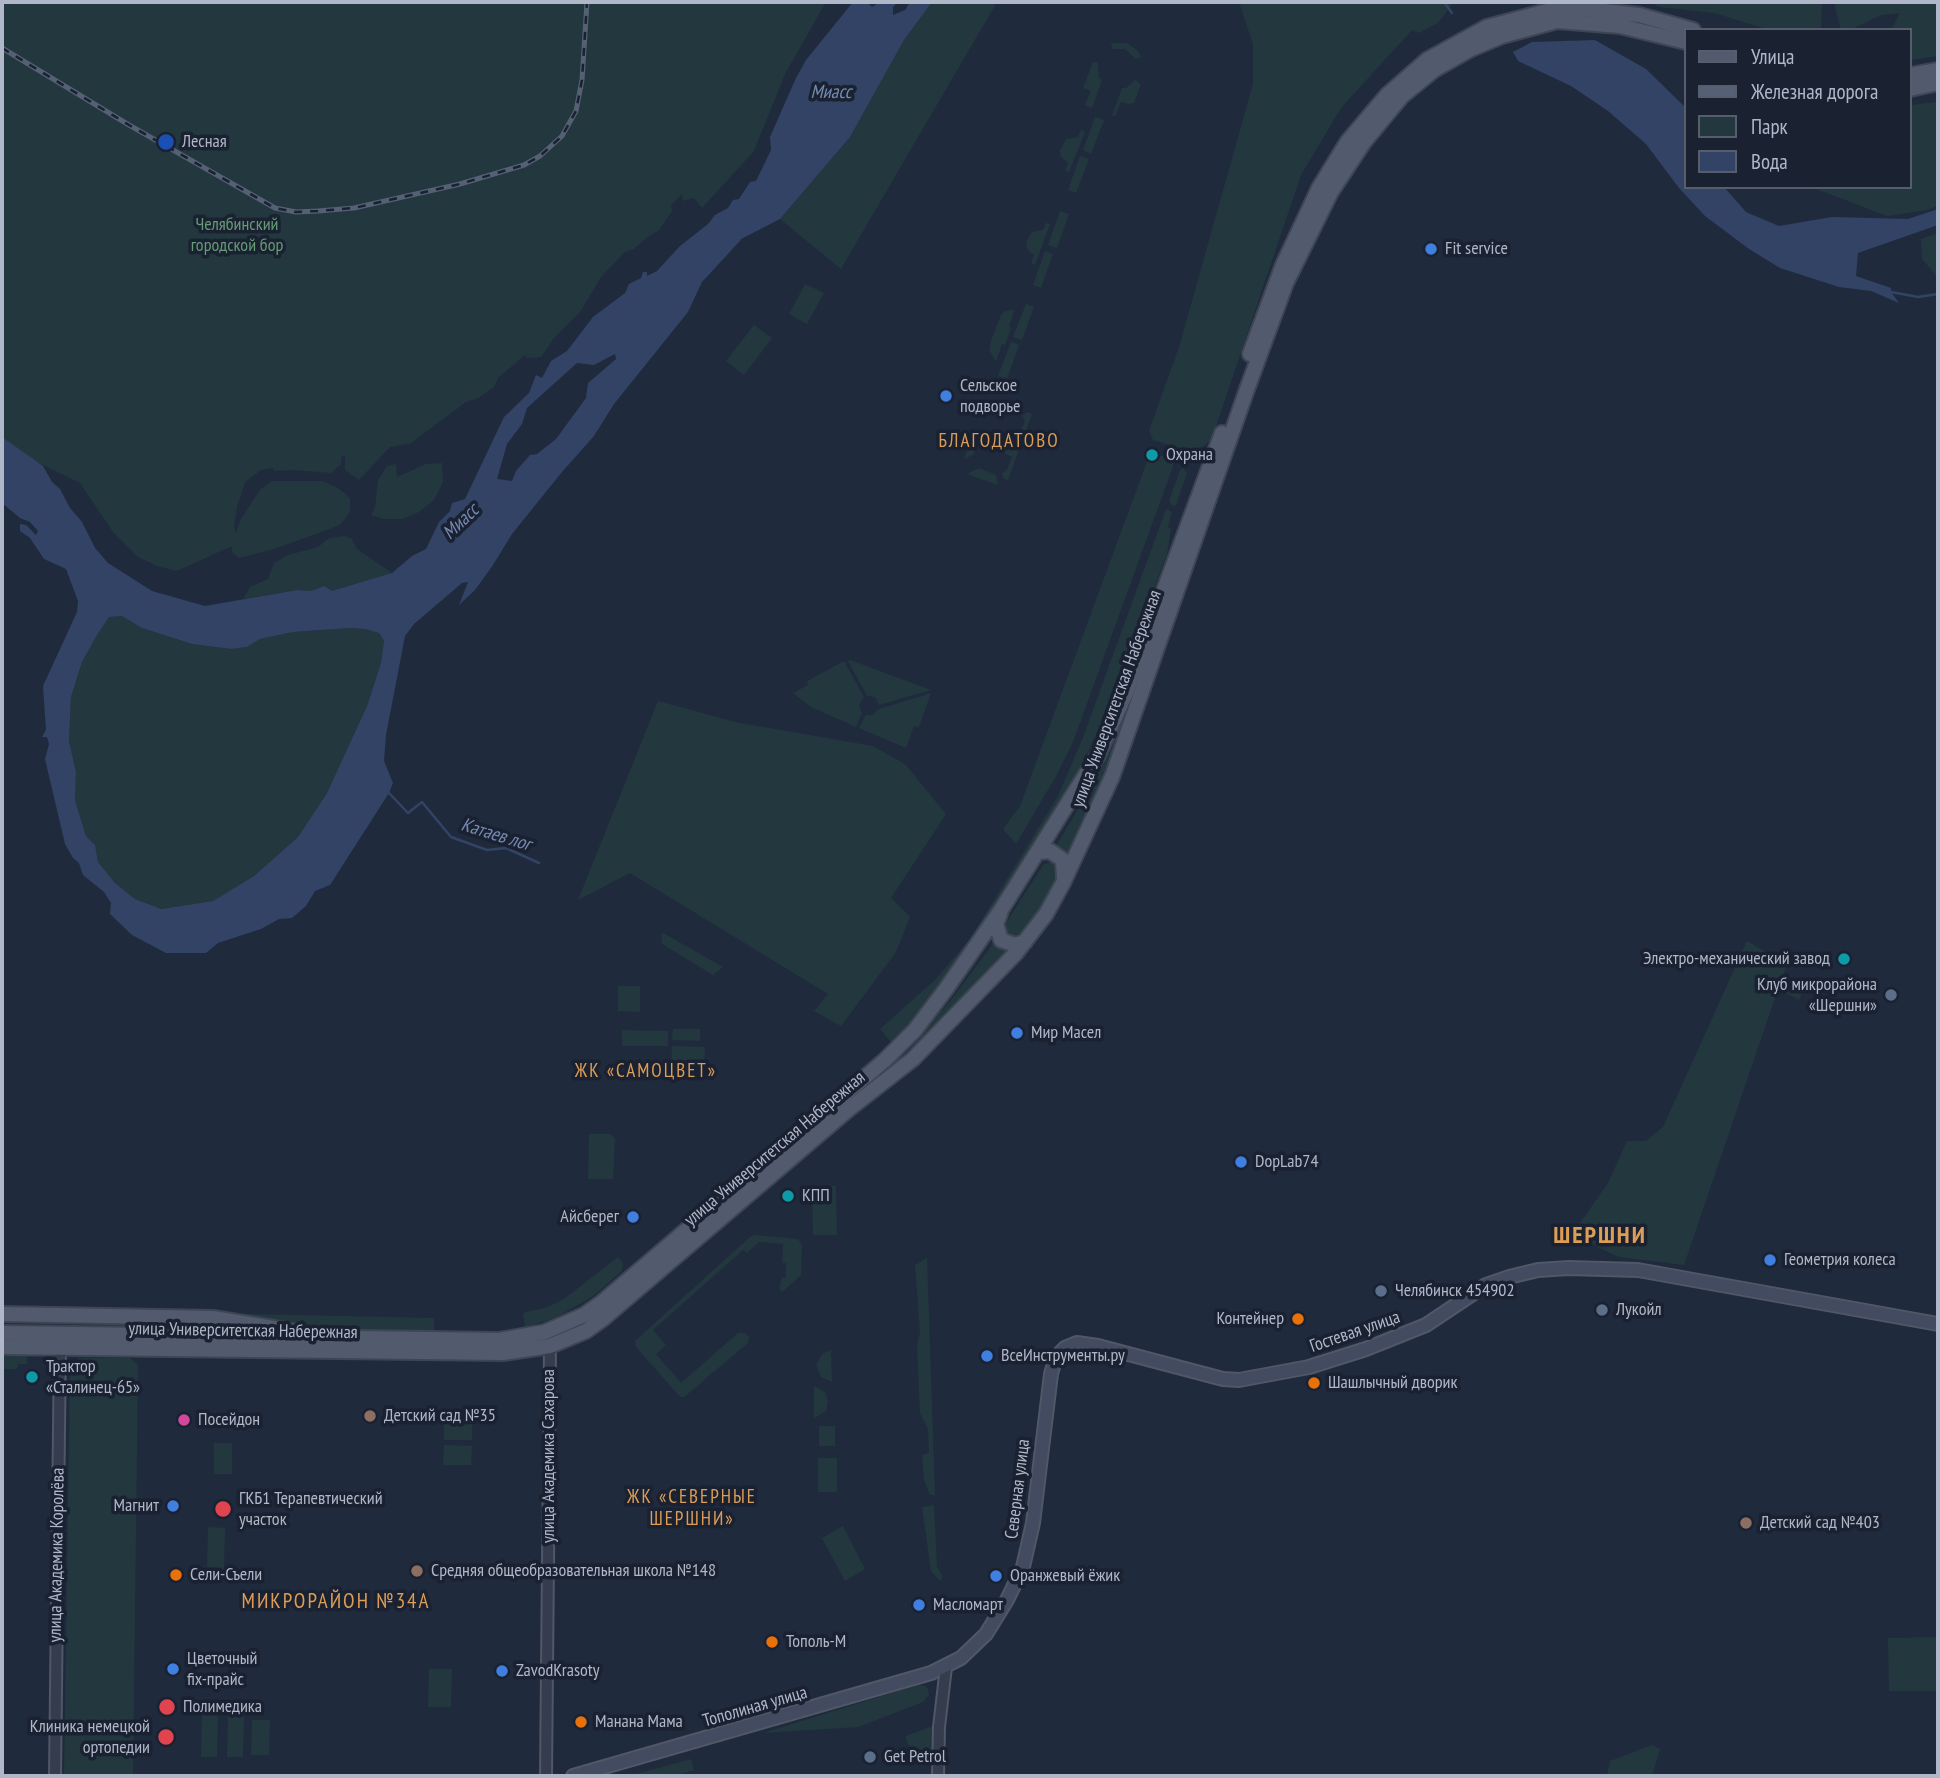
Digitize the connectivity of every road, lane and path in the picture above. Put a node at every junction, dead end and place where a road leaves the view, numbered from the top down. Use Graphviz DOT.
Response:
graph roads {
  1 [pos="1686,28"];
  2 [pos="1685,42"];
  3 [pos="1938,69"];
  4 [pos="1912,75"];
  5 [pos="1938,83"];
  6 [pos="1912,89"];
  7 [pos="1038,852"];
  8 [pos="1063,883"];
  9 [pos="1001,910"];
  10 [pos="1025,942"];
  11 [pos="2,1314"];
  12 [pos="1938,1324"];
  13 [pos="2,1333"];
  14 [pos="329,1339"];
  15 [pos="547,1339"];
  16 [pos="60,1341"];
  17 [pos="2,1347"];
  18 [pos="1065,1349"];
  19 [pos="946,1667"];
  20 [pos="55,1776"];
  21 [pos="546,1776"];
  22 [pos="573,1776"];
  23 [pos="938,1776"];
  1 -- 7 [label="main road, улица Университетская Набережная"];
  2 -- 8 [label="main road, улица Университетская Набережная"];
  3 -- 4 [label="main road"];
  5 -- 6 [label="main road"];
  7 -- 8 [label="main road"];
  7 -- 9 [label="main road, улица Университетская Набережная"];
  8 -- 10 [label="main road, улица Университетская Набережная"];
  9 -- 10 [label="main road"];
  9 -- 15 [label="main road, улица Университетская Набережная"];
  10 -- 15 [label="main road, улица Университетская Набережная"];
  11 -- 14 [label="main road"];
  12 -- 18 [label="main road, Гостевая улица"];
  13 -- 16 [label="main road, улица Университетская Набережная"];
  14 -- 15 [label="main road, улица Университетская Набережная"];
  14 -- 16 [label="main road, улица Университетская Набережная"];
  15 -- 16 [label="main road, улица Университетская Набережная"];
  15 -- 21 [label="street, улица Академика Сахарова"];
  16 -- 17 [label="main road, улица Университетская Набережная"];
  16 -- 20 [label="street, улица Академика Королёва"];
  18 -- 19 [label="main road, Северная улица"];
  19 -- 22 [label="main road, Тополиная улица"];
  19 -- 23 [label="street"];
}
